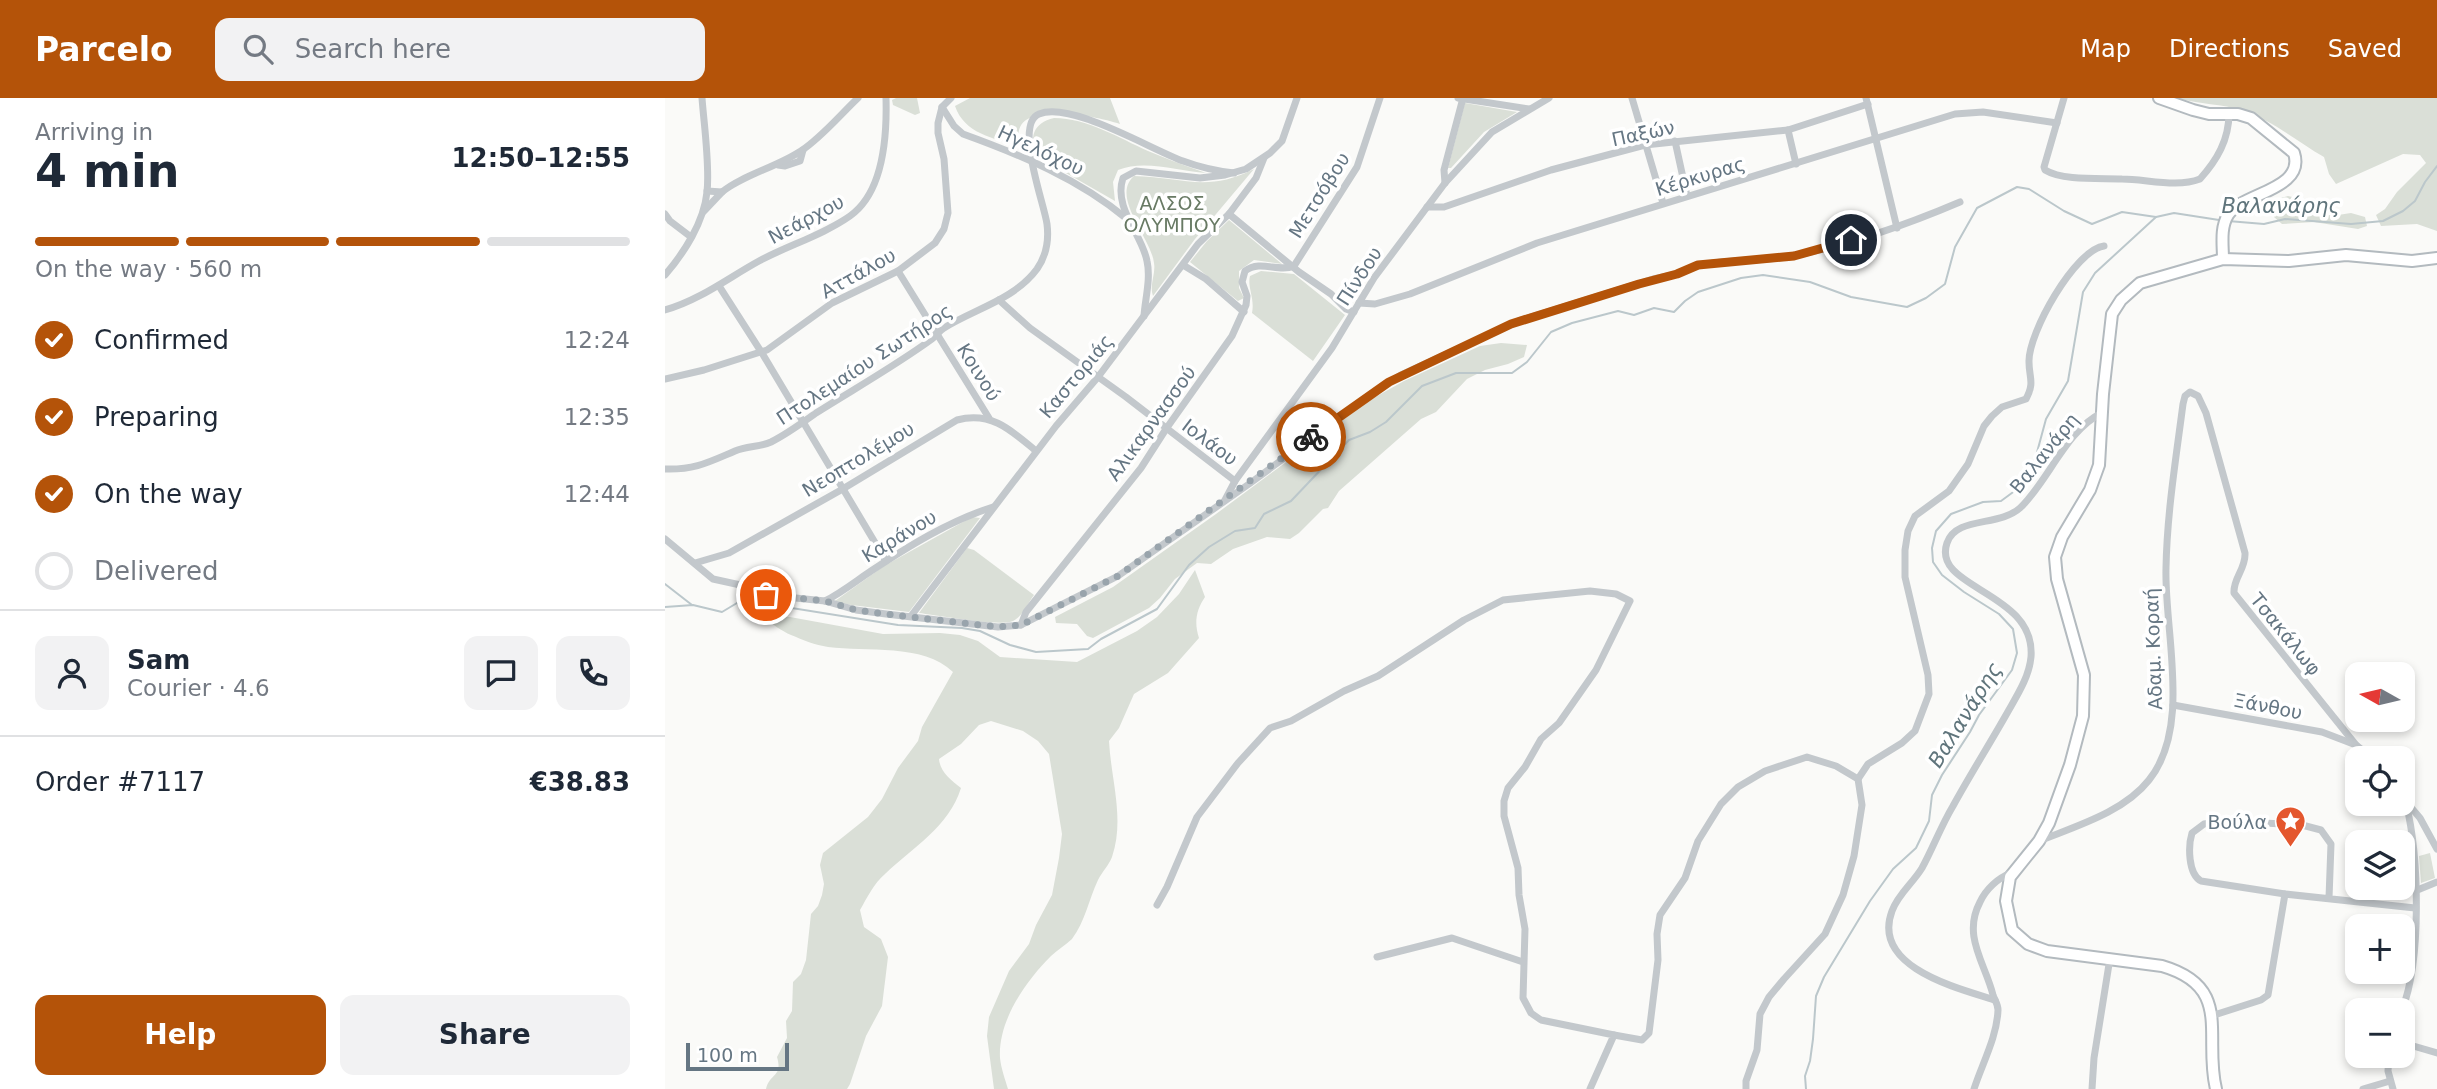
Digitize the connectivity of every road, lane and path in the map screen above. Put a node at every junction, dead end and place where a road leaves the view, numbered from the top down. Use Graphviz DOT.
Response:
graph roads {
  1 [pos="702,98"];
  2 [pos="858,98"];
  3 [pos="886,98"];
  4 [pos="951,98"];
  5 [pos="1297,98"];
  6 [pos="1380,98"];
  7 [pos="1461,98"];
  8 [pos="1549,98"];
  9 [pos="1632,98"];
  10 [pos="2064,98"];
  11 [pos="2159,98"];
  12 [pos="1867,101"];
  13 [pos="942,107"];
  14 [pos="1529,110"];
  15 [pos="2229,113"];
  16 [pos="2057,123"];
  17 [pos="1789,130"];
  18 [pos="1876,139"];
  19 [pos="1675,141"];
  20 [pos="1645,145"];
  21 [pos="1264,158"];
  22 [pos="1033,160"];
  23 [pos="1796,164"];
  24 [pos="1234,173"];
  25 [pos="1445,183"];
  26 [pos="708,191"];
  27 [pos="722,192"];
  28 [pos="1687,196"];
  29 [pos="1960,202"];
  30 [pos="1663,204"];
  31 [pos="1427,207"];
  32 [pos="703,211"];
  33 [pos="665,214"];
  34 [pos="1229,214"];
  35 [pos="1129,220"];
  36 [pos="1897,228"];
  37 [pos="691,237"];
  38 [pos="2104,246"];
  39 [pos="2437,258"];
  40 [pos="2223,259"];
  41 [pos="1183,265"];
  42 [pos="1294,266"];
  43 [pos="898,271"];
  44 [pos="665,275"];
  45 [pos="719,286"];
  46 [pos="999,300"];
  47 [pos="1359,303"];
  48 [pos="665,310"];
  49 [pos="1244,312"];
  50 [pos="1354,312"];
  51 [pos="1144,317"];
  52 [pos="937,334"];
  53 [pos="761,353"];
  54 [pos="1098,377"];
  55 [pos="665,379"];
  56 [pos="2194,393"];
  57 [pos="2102,413"];
  58 [pos="989,418"];
  59 [pos="801,423"];
  60 [pos="1166,429"];
  61 [pos="1036,451"];
  62 [pos="665,469"];
  63 [pos="1235,481"];
  64 [pos="842,489"];
  65 [pos="1225,501"];
  66 [pos="993,507"];
  67 [pos="665,539"];
  68 [pos="886,561"];
  69 [pos="695,563"];
  70 [pos="825,601"];
  71 [pos="911,616"];
  72 [pos="1021,625"];
  73 [pos="2173,705"];
  74 [pos="2356,745"];
  75 [pos="1858,779"];
  76 [pos="2415,813"];
  77 [pos="2039,841"];
  78 [pos="2437,849"];
  79 [pos="2012,873"];
  80 [pos="2437,882"];
  81 [pos="2415,891"];
  82 [pos="2285,894"];
  83 [pos="2329,898"];
  84 [pos="2415,900"];
  85 [pos="1157,905"];
  86 [pos="2415,908"];
  87 [pos="1377,957"];
  88 [pos="2110,958"];
  89 [pos="1523,962"];
  90 [pos="2406,998"];
  91 [pos="1994,1000"];
  92 [pos="2211,1016"];
  93 [pos="1614,1035"];
  94 [pos="2415,1047"];
  95 [pos="2437,1053"];
  96 [pos="2391,1085"];
  97 [pos="1590,1089"];
  98 [pos="1746,1089"];
  99 [pos="1974,1089"];
  100 [pos="2092,1089"];
  101 [pos="2216,1089"];
  102 [pos="2363,1089"];
  1 -- 26 [label="street"];
  2 -- 27 [label="street"];
  3 -- 45 [label="street, Νεάρχου"];
  4 -- 13 [label="street"];
  5 -- 21 [label="street, Καστοριάς"];
  6 -- 42 [label="street, Μετσόβου"];
  7 -- 14 [label="street"];
  7 -- 25 [label="street"];
  8 -- 14 [label="street, Πίνδου"];
  9 -- 20 [label="street"];
  10 -- 16 [label="street"];
  11 -- 15 [label="main road"];
  12 -- 17 [label="street, Παξών"];
  12 -- 18 [label="street"];
  13 -- 22 [label="street, Ηγελόχου"];
  13 -- 43 [label="street, Αττάλου"];
  14 -- 25 [label="street, Πίνδου"];
  15 -- 16 [label="street"];
  15 -- 40 [label="main road"];
  16 -- 18 [label="street, Κέρκυρας"];
  17 -- 19 [label="street, Παξών"];
  17 -- 23 [label="street"];
  18 -- 23 [label="street, Κέρκυρας"];
  18 -- 36 [label="street"];
  19 -- 20 [label="street, Παξών"];
  19 -- 28 [label="street"];
  20 -- 30 [label="street"];
  20 -- 31 [label="street, Παξών"];
  21 -- 24 [label="street, Καστοριάς"];
  21 -- 34 [label="street, Καστοριάς"];
  22 -- 24 [label="street, Πτολεμαίου Σωτήρος"];
  22 -- 35 [label="street, Ηγελόχου"];
  22 -- 46 [label="street, Πτολεμαίου Σωτήρος"];
  23 -- 28 [label="street, Κέρκυρας"];
  24 -- 35 [label="street, Καστοριάς"];
  25 -- 31 [label="street, Πίνδου"];
  26 -- 27 [label="street"];
  26 -- 32 [label="street"];
  27 -- 32 [label="street"];
  28 -- 30 [label="street, Κέρκυρας"];
  29 -- 36 [label="street"];
  30 -- 47 [label="street, Κέρκυρας"];
  31 -- 47 [label="street, Πίνδου"];
  32 -- 37 [label="street"];
  33 -- 37 [label="street"];
  34 -- 41 [label="street, Καστοριάς"];
  34 -- 42 [label="street"];
  35 -- 51 [label="street"];
  36 -- 65 [label="street"];
  37 -- 44 [label="street"];
  38 -- 75 [label="street"];
  39 -- 40 [label="main road"];
  40 -- 57 [label="main road"];
  41 -- 49 [label="street"];
  41 -- 51 [label="street, Καστοριάς"];
  42 -- 49 [label="street, Αλικαρνασσού"];
  42 -- 50 [label="street"];
  43 -- 52 [label="street, Κοινού"];
  43 -- 53 [label="street, Αττάλου"];
  45 -- 48 [label="street, Νεάρχου"];
  45 -- 53 [label="street"];
  46 -- 52 [label="street, Πτολεμαίου Σωτήρος"];
  46 -- 54 [label="street, Ιολάου"];
  47 -- 50 [label="street, Πίνδου"];
  49 -- 60 [label="street, Αλικαρνασσού"];
  50 -- 63 [label="street, Πίνδου"];
  51 -- 54 [label="street, Καστοριάς"];
  52 -- 58 [label="street, Κοινού"];
  52 -- 59 [label="street, Πτολεμαίου Σωτήρος"];
  53 -- 55 [label="street, Αττάλου"];
  53 -- 59 [label="street"];
  54 -- 60 [label="street, Ιολάου"];
  54 -- 61 [label="street, Καστοριάς"];
  56 -- 73 [label="street, Αδαμ. Κοραή"];
  56 -- 74 [label="street, Τσακάλωφ"];
  57 -- 77 [label="main road"];
  57 -- 91 [label="street, Βαλανάρη"];
  58 -- 61 [label="street"];
  58 -- 64 [label="street, Νεοπτολέμου"];
  59 -- 62 [label="street, Πτολεμαίου Σωτήρος"];
  59 -- 64 [label="street"];
  60 -- 63 [label="street, Ιολάου"];
  60 -- 72 [label="street, Αλικαρνασσού"];
  61 -- 66 [label="street, Καστοριάς"];
  63 -- 65 [label="street, Πίνδου"];
  64 -- 68 [label="street"];
  64 -- 69 [label="street, Νεοπτολέμου"];
  65 -- 72 [label="street"];
  66 -- 68 [label="street, Καράνου"];
  66 -- 71 [label="street, Καστοριάς"];
  67 -- 69 [label="street"];
  68 -- 70 [label="street, Καράνου"];
  69 -- 70 [label="street"];
  70 -- 71 [label="street"];
  71 -- 72 [label="street"];
  73 -- 74 [label="street, Ξάνθου"];
  73 -- 77 [label="street, Αδαμ. Κοραή"];
  75 -- 93 [label="street"];
  75 -- 98 [label="street"];
  76 -- 78 [label="street"];
  77 -- 79 [label="main road"];
  79 -- 88 [label="main road"];
  79 -- 91 [label="street"];
  80 -- 81 [label="street"];
  82 -- 83 [label="street"];
  82 -- 83 [label="street"];
  82 -- 92 [label="street"];
  83 -- 86 [label="street"];
  84 -- 86 [label="street"];
  85 -- 89 [label="street"];
  86 -- 90 [label="street"];
  87 -- 89 [label="street"];
  88 -- 92 [label="main road"];
  88 -- 100 [label="street"];
  89 -- 93 [label="street"];
  91 -- 99 [label="street"];
  92 -- 101 [label="main road"];
  93 -- 97 [label="street"];
  94 -- 95 [label="street"];
  96 -- 102 [label="street"];
}
